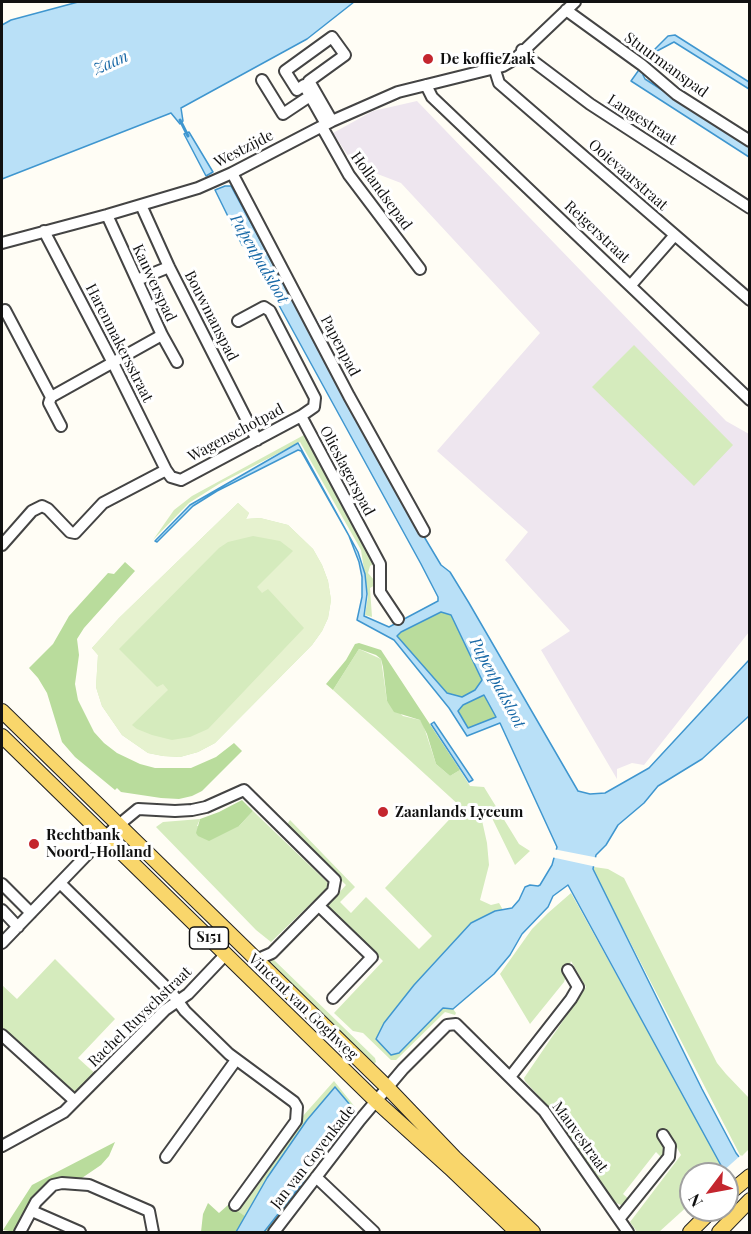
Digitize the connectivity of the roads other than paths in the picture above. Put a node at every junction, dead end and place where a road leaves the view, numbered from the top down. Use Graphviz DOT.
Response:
graph roads {
  1 [pos="575,2"];
  2 [pos="566,10"];
  3 [pos="522,50"];
  4 [pos="494,67"];
  5 [pos="262,80"];
  6 [pos="426,85"];
  7 [pos="310,96"];
  8 [pos="327,124"];
  9 [pos="750,141"];
  10 [pos="232,173"];
  11 [pos="141,205"];
  12 [pos="750,208"];
  13 [pos="107,215"];
  14 [pos="44,231"];
  15 [pos="674,236"];
  16 [pos="2,243"];
  17 [pos="169,267"];
  18 [pos="420,269"];
  19 [pos="137,280"];
  20 [pos="631,285"];
  21 [pos="750,300"];
  22 [pos="5,310"];
  23 [pos="238,321"];
  24 [pos="162,334"];
  25 [pos="177,362"];
  26 [pos="113,363"];
  27 [pos="51,397"];
  28 [pos="750,400"];
  29 [pos="301,416"];
  30 [pos="61,426"];
  31 [pos="257,440"];
  32 [pos="166,470"];
  33 [pos="424,531"];
  34 [pos="2,545"];
  35 [pos="398,620"];
  36 [pos="2,711"];
  37 [pos="2,736"];
  38 [pos="118,825"];
  39 [pos="104,837"];
  40 [pos="60,883"];
  41 [pos="2,884"];
  42 [pos="319,906"];
  43 [pos="2,910"];
  44 [pos="31,913"];
  45 [pos="18,927"];
  46 [pos="2,943"];
  47 [pos="226,954"];
  48 [pos="256,960"];
  49 [pos="568,970"];
  50 [pos="333,998"];
  51 [pos="177,1002"];
  52 [pos="2,1035"];
  53 [pos="236,1060"];
  54 [pos="510,1077"];
  55 [pos="387,1087"];
  56 [pos="75,1101"];
  57 [pos="376,1101"];
  58 [pos="663,1135"];
  59 [pos="2,1145"];
  60 [pos="166,1157"];
  61 [pos="316,1177"];
  62 [pos="750,1200"];
  63 [pos="235,1205"];
  64 [pos="32,1211"];
  65 [pos="619,1220"];
  66 [pos="701,1222"];
  67 [pos="20,1233"];
  68 [pos="80,1233"];
  69 [pos="153,1233"];
  70 [pos="274,1233"];
  71 [pos="374,1233"];
  72 [pos="517,1233"];
  73 [pos="533,1233"];
  74 [pos="628,1233"];
  75 [pos="690,1233"];
  76 [pos="719,1233"];
  1 -- 2 [label="street, Westzijde"];
  2 -- 3 [label="street, Westzijde"];
  2 -- 9 [label="street, Stuurmanspad"];
  3 -- 4 [label="street, Westzijde"];
  3 -- 12 [label="street, Langestraat"];
  4 -- 6 [label="street, Westzijde"];
  4 -- 15 [label="street, Ooievaarstraat"];
  5 -- 7 [label="street"];
  6 -- 8 [label="street, Westzijde"];
  6 -- 20 [label="street, Reigerstraat"];
  7 -- 8 [label="street"];
  7 -- 8 [label="street"];
  8 -- 10 [label="street, Westzijde"];
  8 -- 18 [label="street, Hollandsepad"];
  10 -- 11 [label="street, Westzijde"];
  10 -- 33 [label="street, Papenpad"];
  11 -- 13 [label="street, Westzijde"];
  11 -- 17 [label="street, Bouwmanspad"];
  13 -- 14 [label="street, Westzijde"];
  13 -- 19 [label="street, Kauwerspad"];
  14 -- 16 [label="street, Westzijde"];
  14 -- 26 [label="street, Harenmakersstraat"];
  15 -- 20 [label="street"];
  15 -- 21 [label="street, Ooievaarstraat"];
  17 -- 19 [label="street"];
  17 -- 31 [label="street, Bouwmanspad"];
  19 -- 24 [label="street, Kauwerspad"];
  20 -- 28 [label="street, Reigerstraat"];
  22 -- 27 [label="street"];
  23 -- 29 [label="street, Olieslagerspad"];
  24 -- 25 [label="street, Kauwerspad"];
  24 -- 26 [label="street"];
  26 -- 27 [label="street"];
  26 -- 32 [label="street, Harenmakersstraat"];
  27 -- 30 [label="street"];
  29 -- 31 [label="street, Wagenschotpad"];
  29 -- 35 [label="street, Olieslagerspad"];
  31 -- 32 [label="street, Wagenschotpad"];
  32 -- 34 [label="street"];
  36 -- 38 [label="main road, Vincent van Goghweg / S151"];
  37 -- 39 [label="main road, Vincent van Goghweg / S151"];
  38 -- 39 [label="street, Vincent van Goghweg"];
  38 -- 42 [label="street, Vincent van Goghweg"];
  38 -- 48 [label="main road, Vincent van Goghweg / S151"];
  39 -- 40 [label="street"];
  39 -- 47 [label="main road, Vincent van Goghweg / S151"];
  40 -- 44 [label="street"];
  40 -- 51 [label="street"];
  41 -- 44 [label="street"];
  42 -- 48 [label="street, Vincent van Goghweg"];
  42 -- 50 [label="street"];
  43 -- 45 [label="street"];
  44 -- 45 [label="street"];
  45 -- 46 [label="street"];
  47 -- 51 [label="street, Rachel Ruyschstraat"];
  47 -- 57 [label="main road, Vincent van Goghweg / S151"];
  48 -- 55 [label="main road, Vincent van Goghweg / S151"];
  49 -- 54 [label="street"];
  51 -- 53 [label="street"];
  51 -- 56 [label="street, Rachel Ruyschstraat"];
  52 -- 56 [label="street"];
  53 -- 60 [label="street"];
  53 -- 63 [label="street"];
  54 -- 55 [label="street, Mauvestraat"];
  54 -- 65 [label="street, Mauvestraat"];
  55 -- 57 [label="street"];
  55 -- 73 [label="main road, Vincent van Goghweg / S151"];
  56 -- 59 [label="street, Rachel Ruyschstraat"];
  57 -- 61 [label="street, Jan van Goyenkade"];
  57 -- 72 [label="main road, Vincent van Goghweg / S151"];
  58 -- 65 [label="street"];
  61 -- 70 [label="street, Jan van Goyenkade"];
  61 -- 71 [label="street"];
  62 -- 76 [label="main road"];
  64 -- 67 [label="street"];
  64 -- 68 [label="street"];
  64 -- 69 [label="street"];
  65 -- 74 [label="street, Mauvestraat"];
  66 -- 75 [label="main road"];
}
